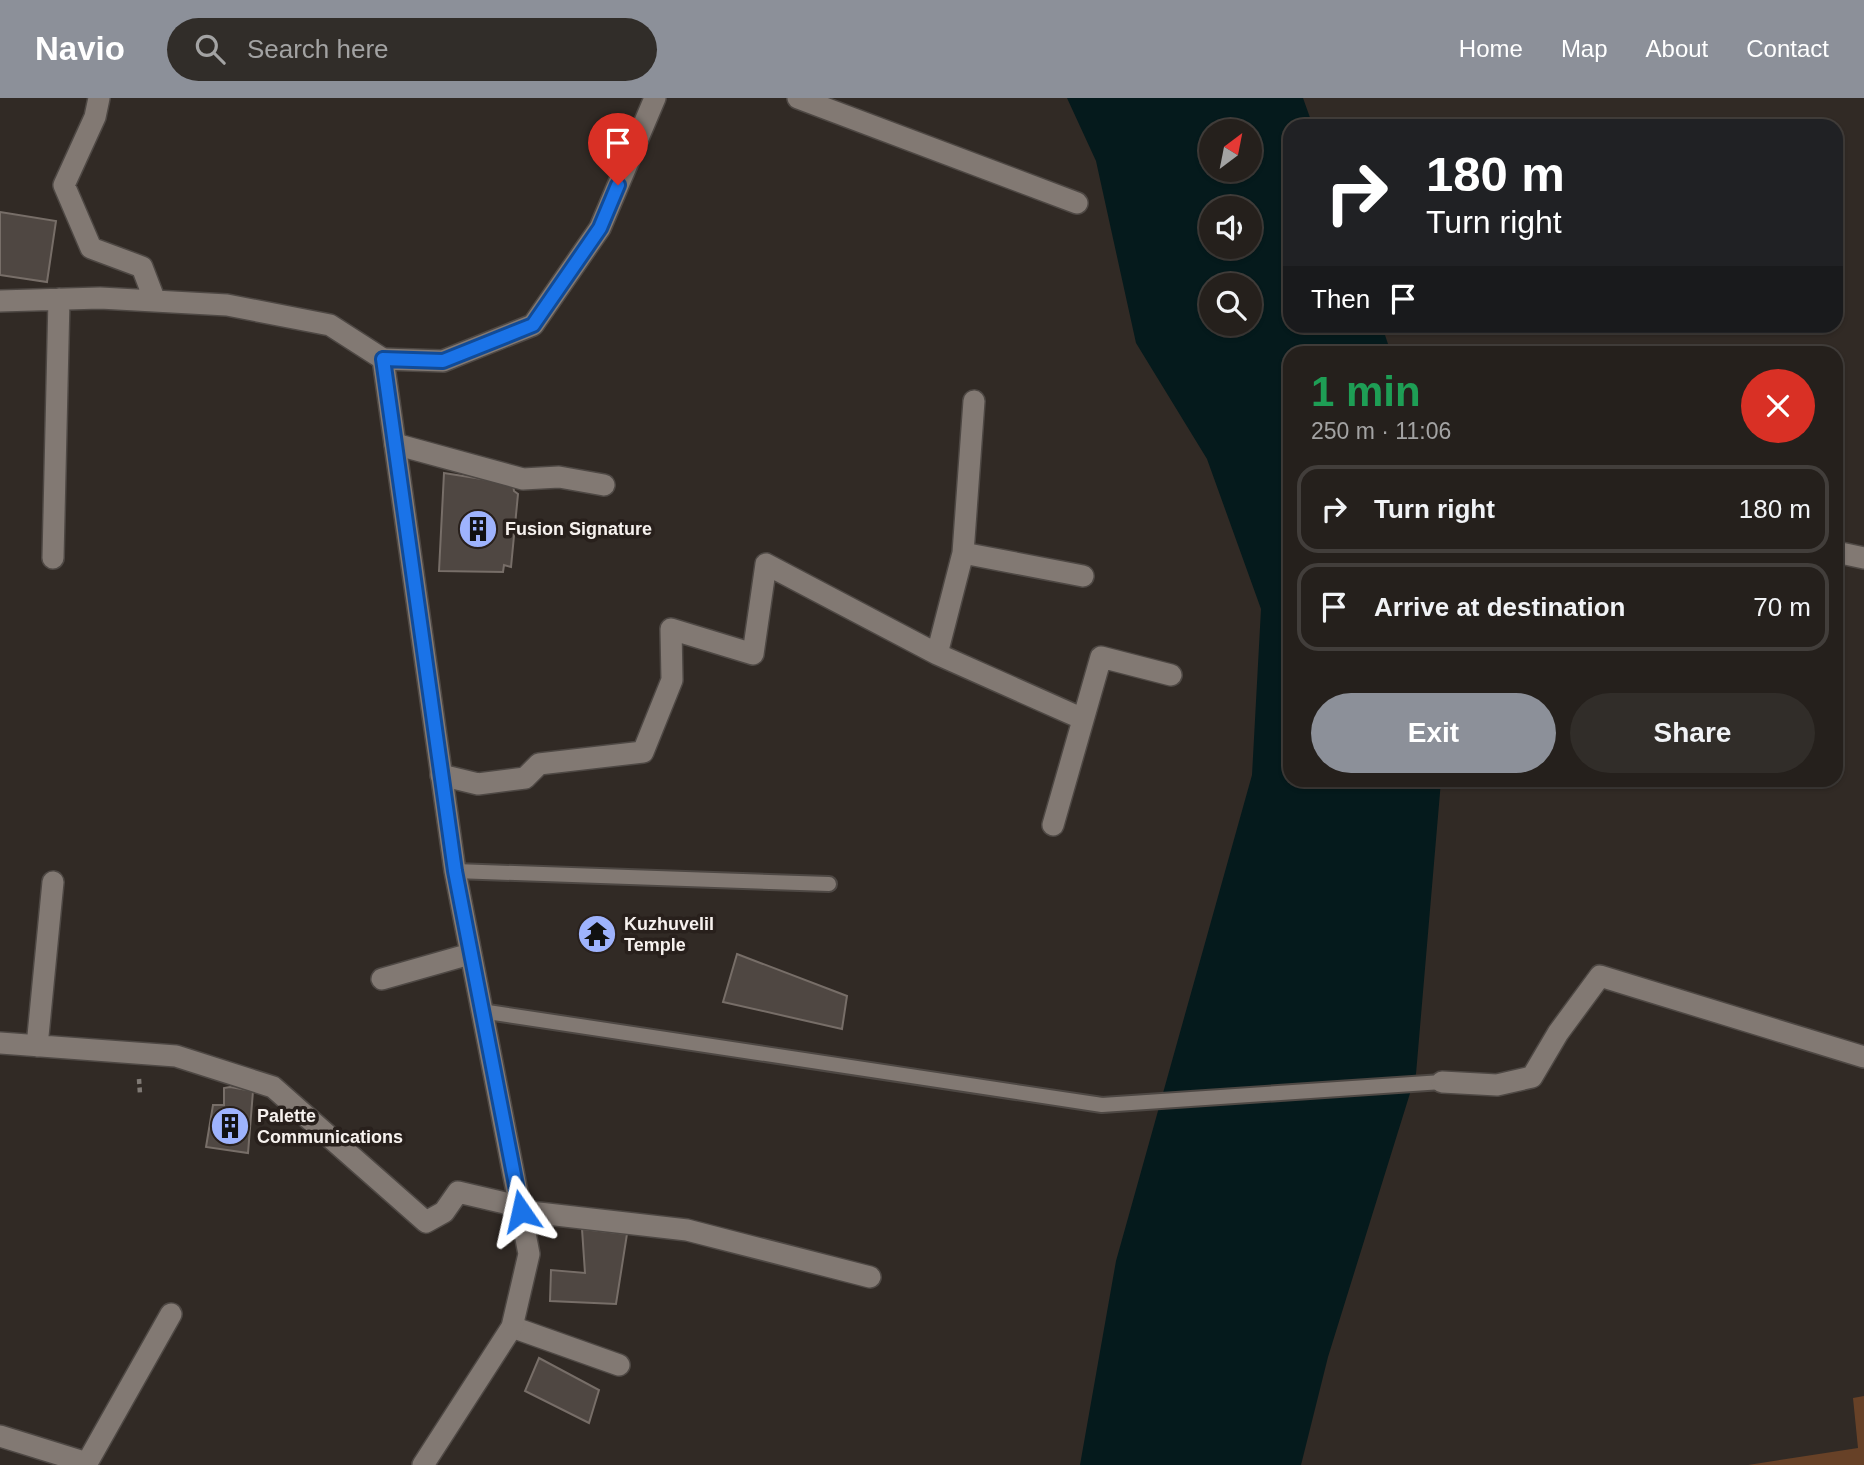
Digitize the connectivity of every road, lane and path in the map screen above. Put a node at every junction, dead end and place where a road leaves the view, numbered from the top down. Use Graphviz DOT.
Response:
graph roads {
  1 [pos="99,98"];
  2 [pos="655,98"];
  3 [pos="798,98"];
  4 [pos="1077,203"];
  5 [pos="59,299"];
  6 [pos="0,301"];
  7 [pos="155,301"];
  8 [pos="383,359"];
  9 [pos="974,401"];
  10 [pos="394,444"];
  11 [pos="604,485"];
  12 [pos="963,553"];
  13 [pos="1843,554"];
  14 [pos="53,558"];
  15 [pos="1864,558"];
  16 [pos="1083,576"];
  17 [pos="937,654"];
  18 [pos="1171,675"];
  19 [pos="1083,719"];
  20 [pos="441,775"];
  21 [pos="1053,825"];
  22 [pos="455,871"];
  23 [pos="53,882"];
  24 [pos="829,884"];
  25 [pos="470,954"];
  26 [pos="382,979"];
  27 [pos="481,1010"];
  28 [pos="0,1043"];
  29 [pos="37,1046"];
  30 [pos="1864,1057"];
  31 [pos="1442,1082"];
  32 [pos="521,1211"];
  33 [pos="870,1278"];
  34 [pos="171,1314"];
  35 [pos="512,1327"];
  36 [pos="619,1365"];
  37 [pos="0,1436"];
  38 [pos="91,1464"];
  39 [pos="423,1465"];
  1 -- 7 [label="street"];
  2 -- 8 [label="street"];
  3 -- 4 [label="street"];
  5 -- 6 [label="street"];
  5 -- 7 [label="street"];
  5 -- 14 [label="street"];
  7 -- 8 [label="street"];
  8 -- 10 [label="street"];
  9 -- 12 [label="street"];
  10 -- 11 [label="street"];
  10 -- 20 [label="street"];
  12 -- 16 [label="street"];
  12 -- 17 [label="street"];
  13 -- 15 [label="street"];
  17 -- 19 [label="street"];
  17 -- 20 [label="street"];
  18 -- 19 [label="street"];
  19 -- 21 [label="street"];
  20 -- 22 [label="street"];
  22 -- 24 [label="lane"];
  22 -- 25 [label="street"];
  23 -- 29 [label="street"];
  25 -- 26 [label="street"];
  25 -- 27 [label="street"];
  27 -- 31 [label="lane"];
  27 -- 32 [label="street"];
  28 -- 29 [label="street"];
  29 -- 32 [label="street"];
  30 -- 31 [label="street"];
  32 -- 33 [label="street"];
  32 -- 35 [label="street"];
  34 -- 38 [label="street"];
  35 -- 36 [label="street"];
  35 -- 39 [label="street"];
  37 -- 38 [label="street"];
}
